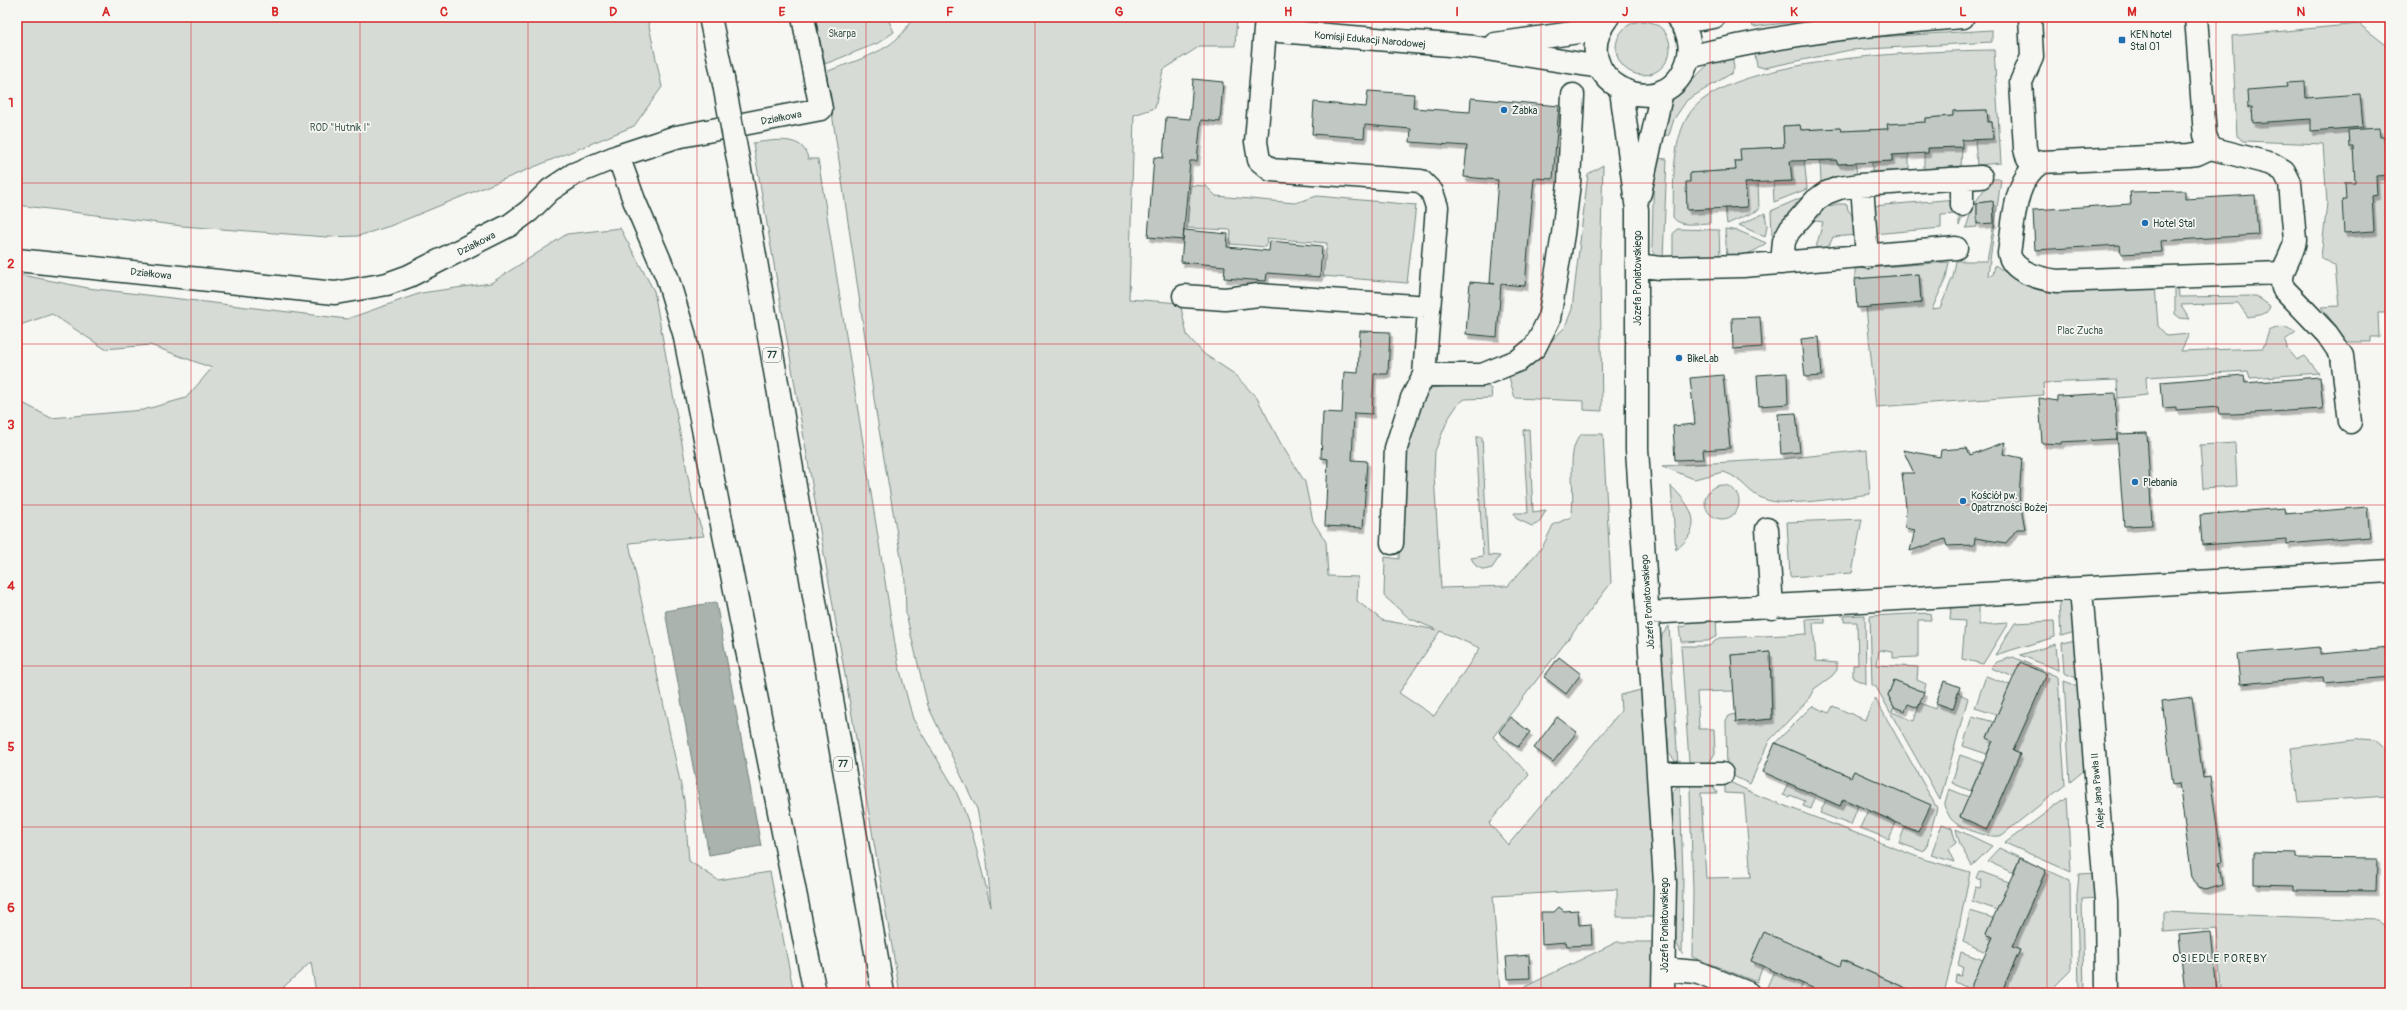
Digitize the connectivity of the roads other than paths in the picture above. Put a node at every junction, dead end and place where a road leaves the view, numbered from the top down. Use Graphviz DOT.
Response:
graph roads {
  1 [pos="710,17"];
  2 [pos="803,17"];
  3 [pos="1714,17"];
  4 [pos="1963,17"];
  5 [pos="2030,17"];
  6 [pos="2196,17"];
  7 [pos="1679,20"];
  8 [pos="1604,23"];
  9 [pos="1266,24"];
  10 [pos="1474,47"];
  11 [pos="1689,58"];
  12 [pos="1600,67"];
  13 [pos="1621,90"];
  14 [pos="1662,91"];
  15 [pos="1573,95"];
  16 [pos="2212,147"];
  17 [pos="618,156"];
  18 [pos="2034,167"];
  19 [pos="1861,185"];
  20 [pos="1962,205"];
  21 [pos="1637,210"];
  22 [pos="1956,248"];
  23 [pos="1867,257"];
  24 [pos="17,260"];
  25 [pos="1782,263"];
  26 [pos="1637,265"];
  27 [pos="2281,273"];
  28 [pos="1184,296"];
  29 [pos="1429,306"];
  30 [pos="1424,375"];
  31 [pos="2350,422"];
  32 [pos="1766,529"];
  33 [pos="1392,543"];
  34 [pos="2390,571"];
  35 [pos="2081,589"];
  36 [pos="1772,608"];
  37 [pos="1648,613"];
  38 [pos="1659,774"];
  39 [pos="1722,774"];
  40 [pos="1664,969"];
  41 [pos="815,993"];
  42 [pos="883,993"];
  43 [pos="1663,993"];
  44 [pos="1748,993"];
  45 [pos="2106,993"];
  1 -- 42 [label="street, 77, bridge"];
  2 -- 17 [label="street, Działkowa"];
  3 -- 7 [label="street"];
  4 -- 11 [label="street"];
  5 -- 18 [label="street"];
  6 -- 16 [label="street"];
  7 -- 11 [label="street"];
  8 -- 10 [label="street, Komisji Edukacji Narodowej"];
  8 -- 12 [label="street"];
  9 -- 10 [label="street, Komisji Edukacji Narodowej"];
  9 -- 29 [label="street"];
  10 -- 12 [label="street, Komisji Edukacji Narodowej"];
  11 -- 14 [label="street"];
  12 -- 13 [label="street"];
  13 -- 14 [label="street"];
  13 -- 21 [label="street, Józefa Poniatowskiego"];
  14 -- 21 [label="street, Józefa Poniatowskiego"];
  15 -- 30 [label="street"];
  16 -- 18 [label="street"];
  16 -- 27 [label="street"];
  17 -- 24 [label="street, Działkowa"];
  17 -- 41 [label="street"];
  18 -- 27 [label="street"];
  19 -- 20 [label="street"];
  19 -- 23 [label="street"];
  19 -- 25 [label="street"];
  21 -- 26 [label="street, Józefa Poniatowskiego"];
  22 -- 23 [label="street"];
  23 -- 25 [label="street"];
  25 -- 26 [label="street"];
  26 -- 37 [label="street, Józefa Poniatowskiego"];
  27 -- 31 [label="street"];
  28 -- 29 [label="street"];
  29 -- 30 [label="street"];
  30 -- 33 [label="street"];
  32 -- 36 [label="street"];
  34 -- 35 [label="street"];
  35 -- 36 [label="street"];
  35 -- 45 [label="street, Aleje Jana Pawła II"];
  36 -- 37 [label="street"];
  37 -- 38 [label="street, Józefa Poniatowskiego"];
  38 -- 39 [label="street"];
  38 -- 40 [label="street, Józefa Poniatowskiego"];
  40 -- 43 [label="street, Józefa Poniatowskiego"];
  40 -- 44 [label="street"];
}
